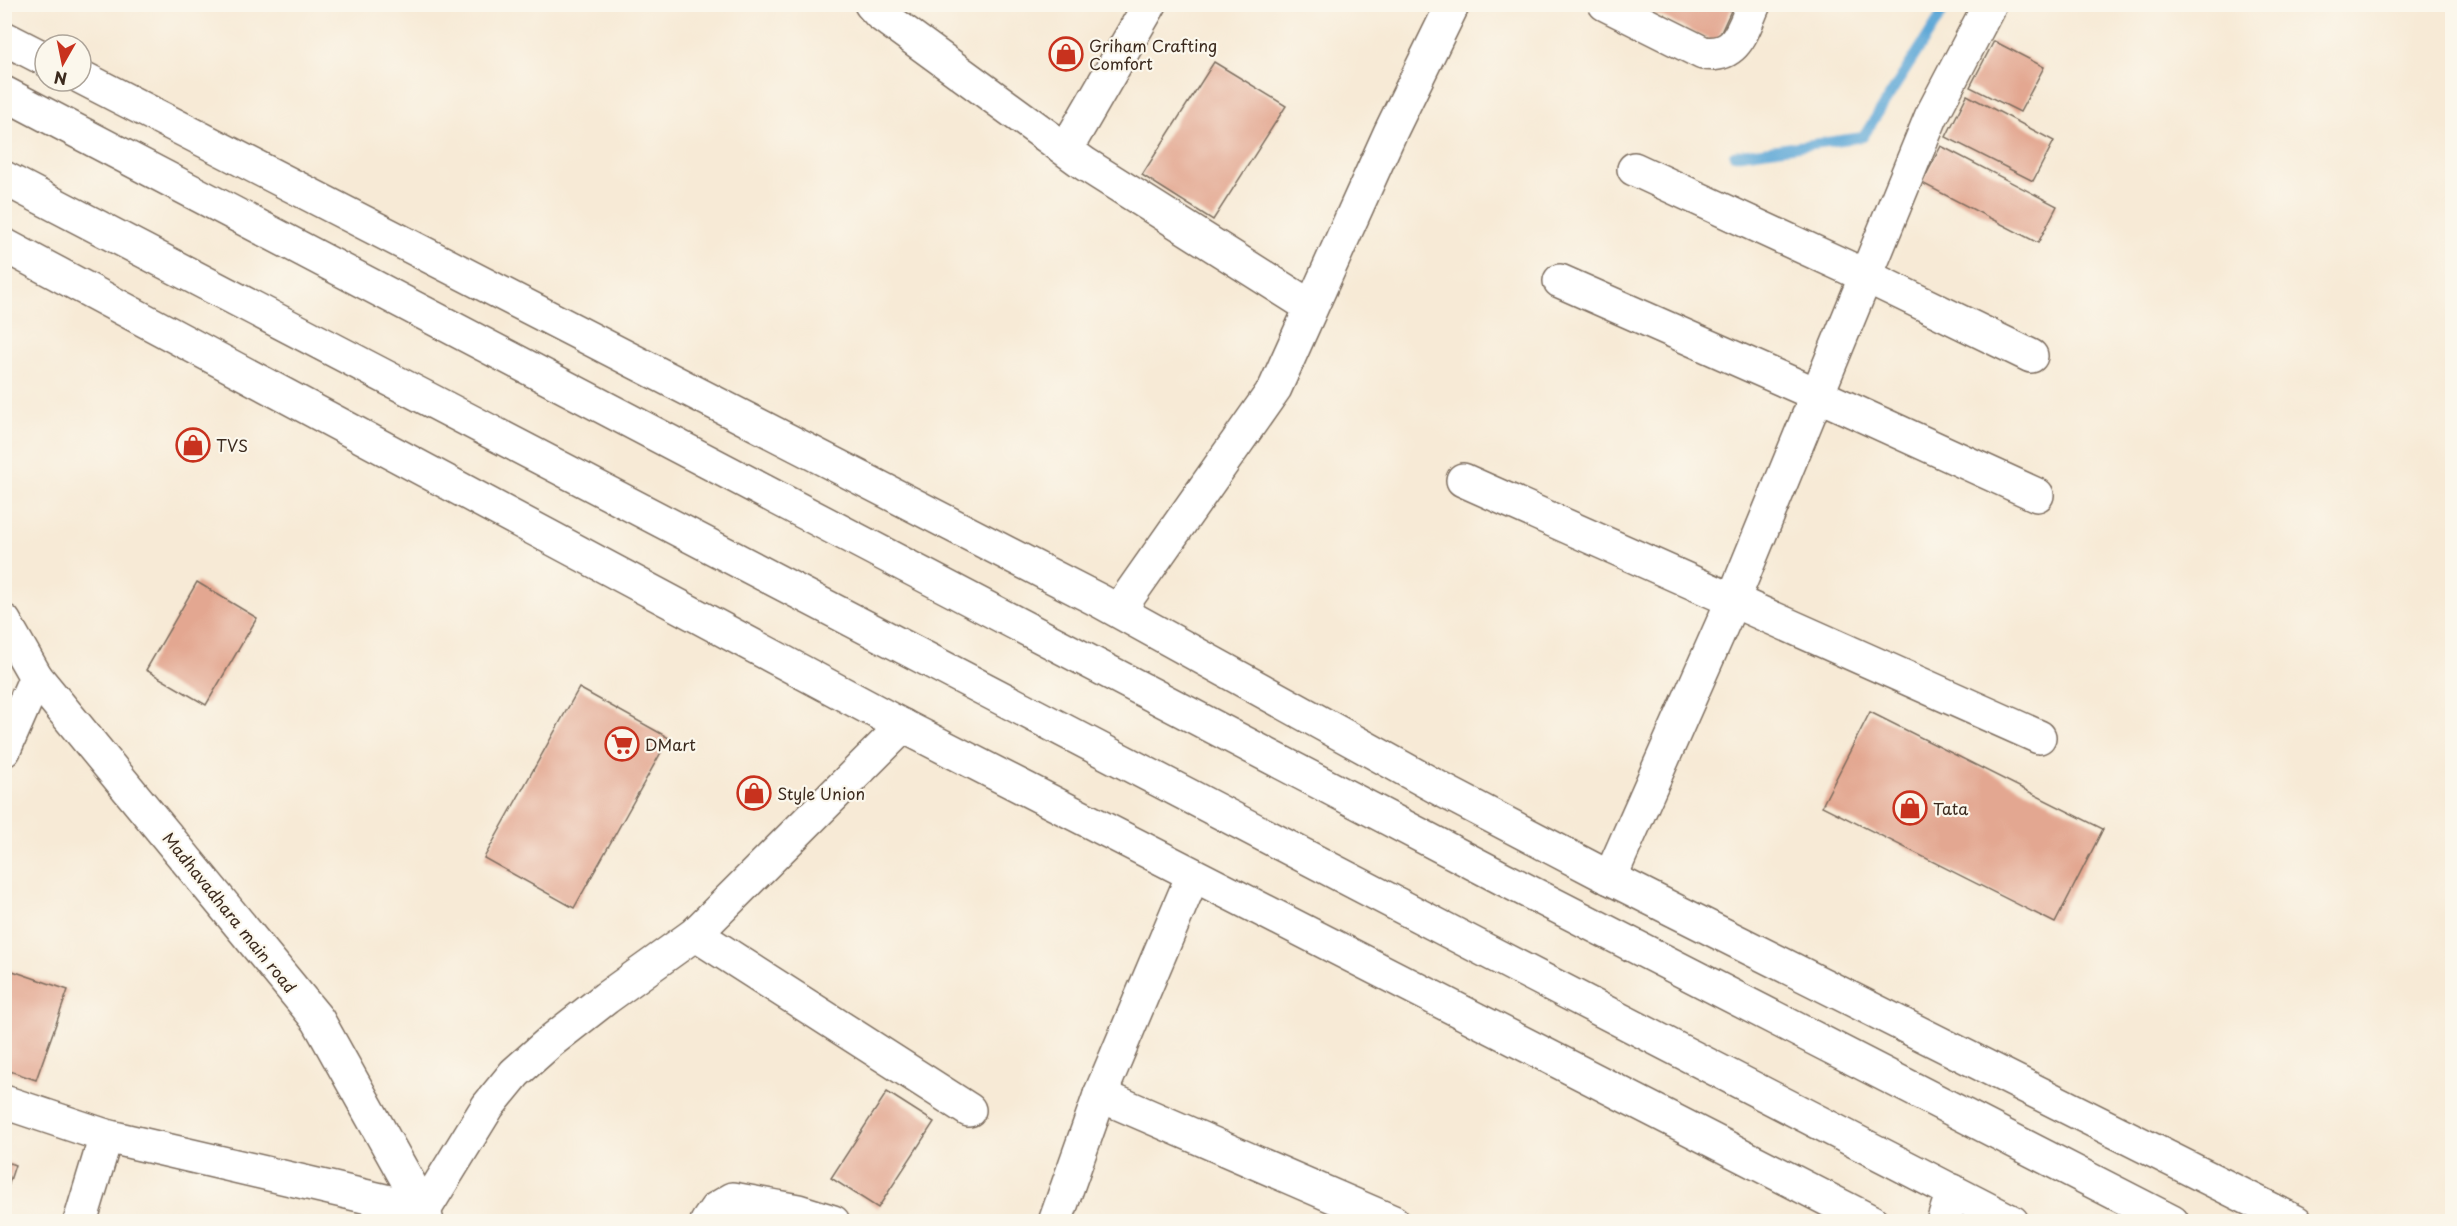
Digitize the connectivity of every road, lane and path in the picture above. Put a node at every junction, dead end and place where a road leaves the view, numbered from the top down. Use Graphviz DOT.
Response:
graph roads {
  1 [pos="871,4"];
  2 [pos="1150,4"];
  3 [pos="1453,4"];
  4 [pos="1605,4"];
  5 [pos="1754,4"];
  6 [pos="1990,4"];
  7 [pos="4,38"];
  8 [pos="33,53"];
  9 [pos="93,83"];
  10 [pos="4,93"];
  11 [pos="1066,149"];
  12 [pos="1634,169"];
  13 [pos="4,178"];
  14 [pos="4,245"];
  15 [pos="1866,276"];
  16 [pos="1560,281"];
  17 [pos="1311,308"];
  18 [pos="2031,356"];
  19 [pos="1818,394"];
  20 [pos="1463,480"];
  21 [pos="2037,495"];
  22 [pos="1733,600"];
  23 [pos="1119,610"];
  24 [pos="4,621"];
  25 [pos="36,677"];
  26 [pos="903,726"];
  27 [pos="2039,737"];
  28 [pos="4,750"];
  29 [pos="1193,874"];
  30 [pos="1610,878"];
  31 [pos="695,934"];
  32 [pos="1100,1095"];
  33 [pos="4,1102"];
  34 [pos="969,1110"];
  35 [pos="106,1136"];
  36 [pos="1953,1191"];
  37 [pos="425,1216"];
  38 [pos="80,1221"];
  39 [pos="706,1221"];
  40 [pos="833,1221"];
  41 [pos="1054,1221"];
  42 [pos="1393,1221"];
  43 [pos="1872,1221"];
  44 [pos="1943,1221"];
  45 [pos="2012,1221"];
  46 [pos="2172,1221"];
  47 [pos="2296,1221"];
  1 -- 11 [label="street"];
  2 -- 11 [label="street"];
  3 -- 17 [label="street"];
  4 -- 5 [label="street"];
  6 -- 15 [label="street"];
  7 -- 8 [label="street"];
  9 -- 23 [label="street"];
  10 -- 46 [label="street"];
  11 -- 17 [label="street"];
  12 -- 15 [label="street"];
  13 -- 36 [label="street"];
  14 -- 26 [label="street"];
  15 -- 18 [label="street"];
  15 -- 19 [label="street"];
  16 -- 19 [label="street"];
  17 -- 23 [label="street"];
  19 -- 21 [label="street"];
  19 -- 22 [label="street"];
  20 -- 22 [label="street"];
  22 -- 27 [label="street"];
  22 -- 30 [label="street"];
  23 -- 30 [label="street"];
  24 -- 25 [label="street, Madhavadhara main road"];
  25 -- 28 [label="street"];
  25 -- 37 [label="street, Madhavadhara main road"];
  26 -- 29 [label="street"];
  26 -- 31 [label="street"];
  29 -- 32 [label="street"];
  29 -- 43 [label="street"];
  30 -- 47 [label="street"];
  31 -- 34 [label="street"];
  31 -- 37 [label="street"];
  32 -- 41 [label="street"];
  32 -- 42 [label="street"];
  33 -- 35 [label="street"];
  35 -- 37 [label="street"];
  35 -- 38 [label="street"];
  36 -- 44 [label="street"];
  36 -- 45 [label="street"];
  39 -- 40 [label="street"];
}
